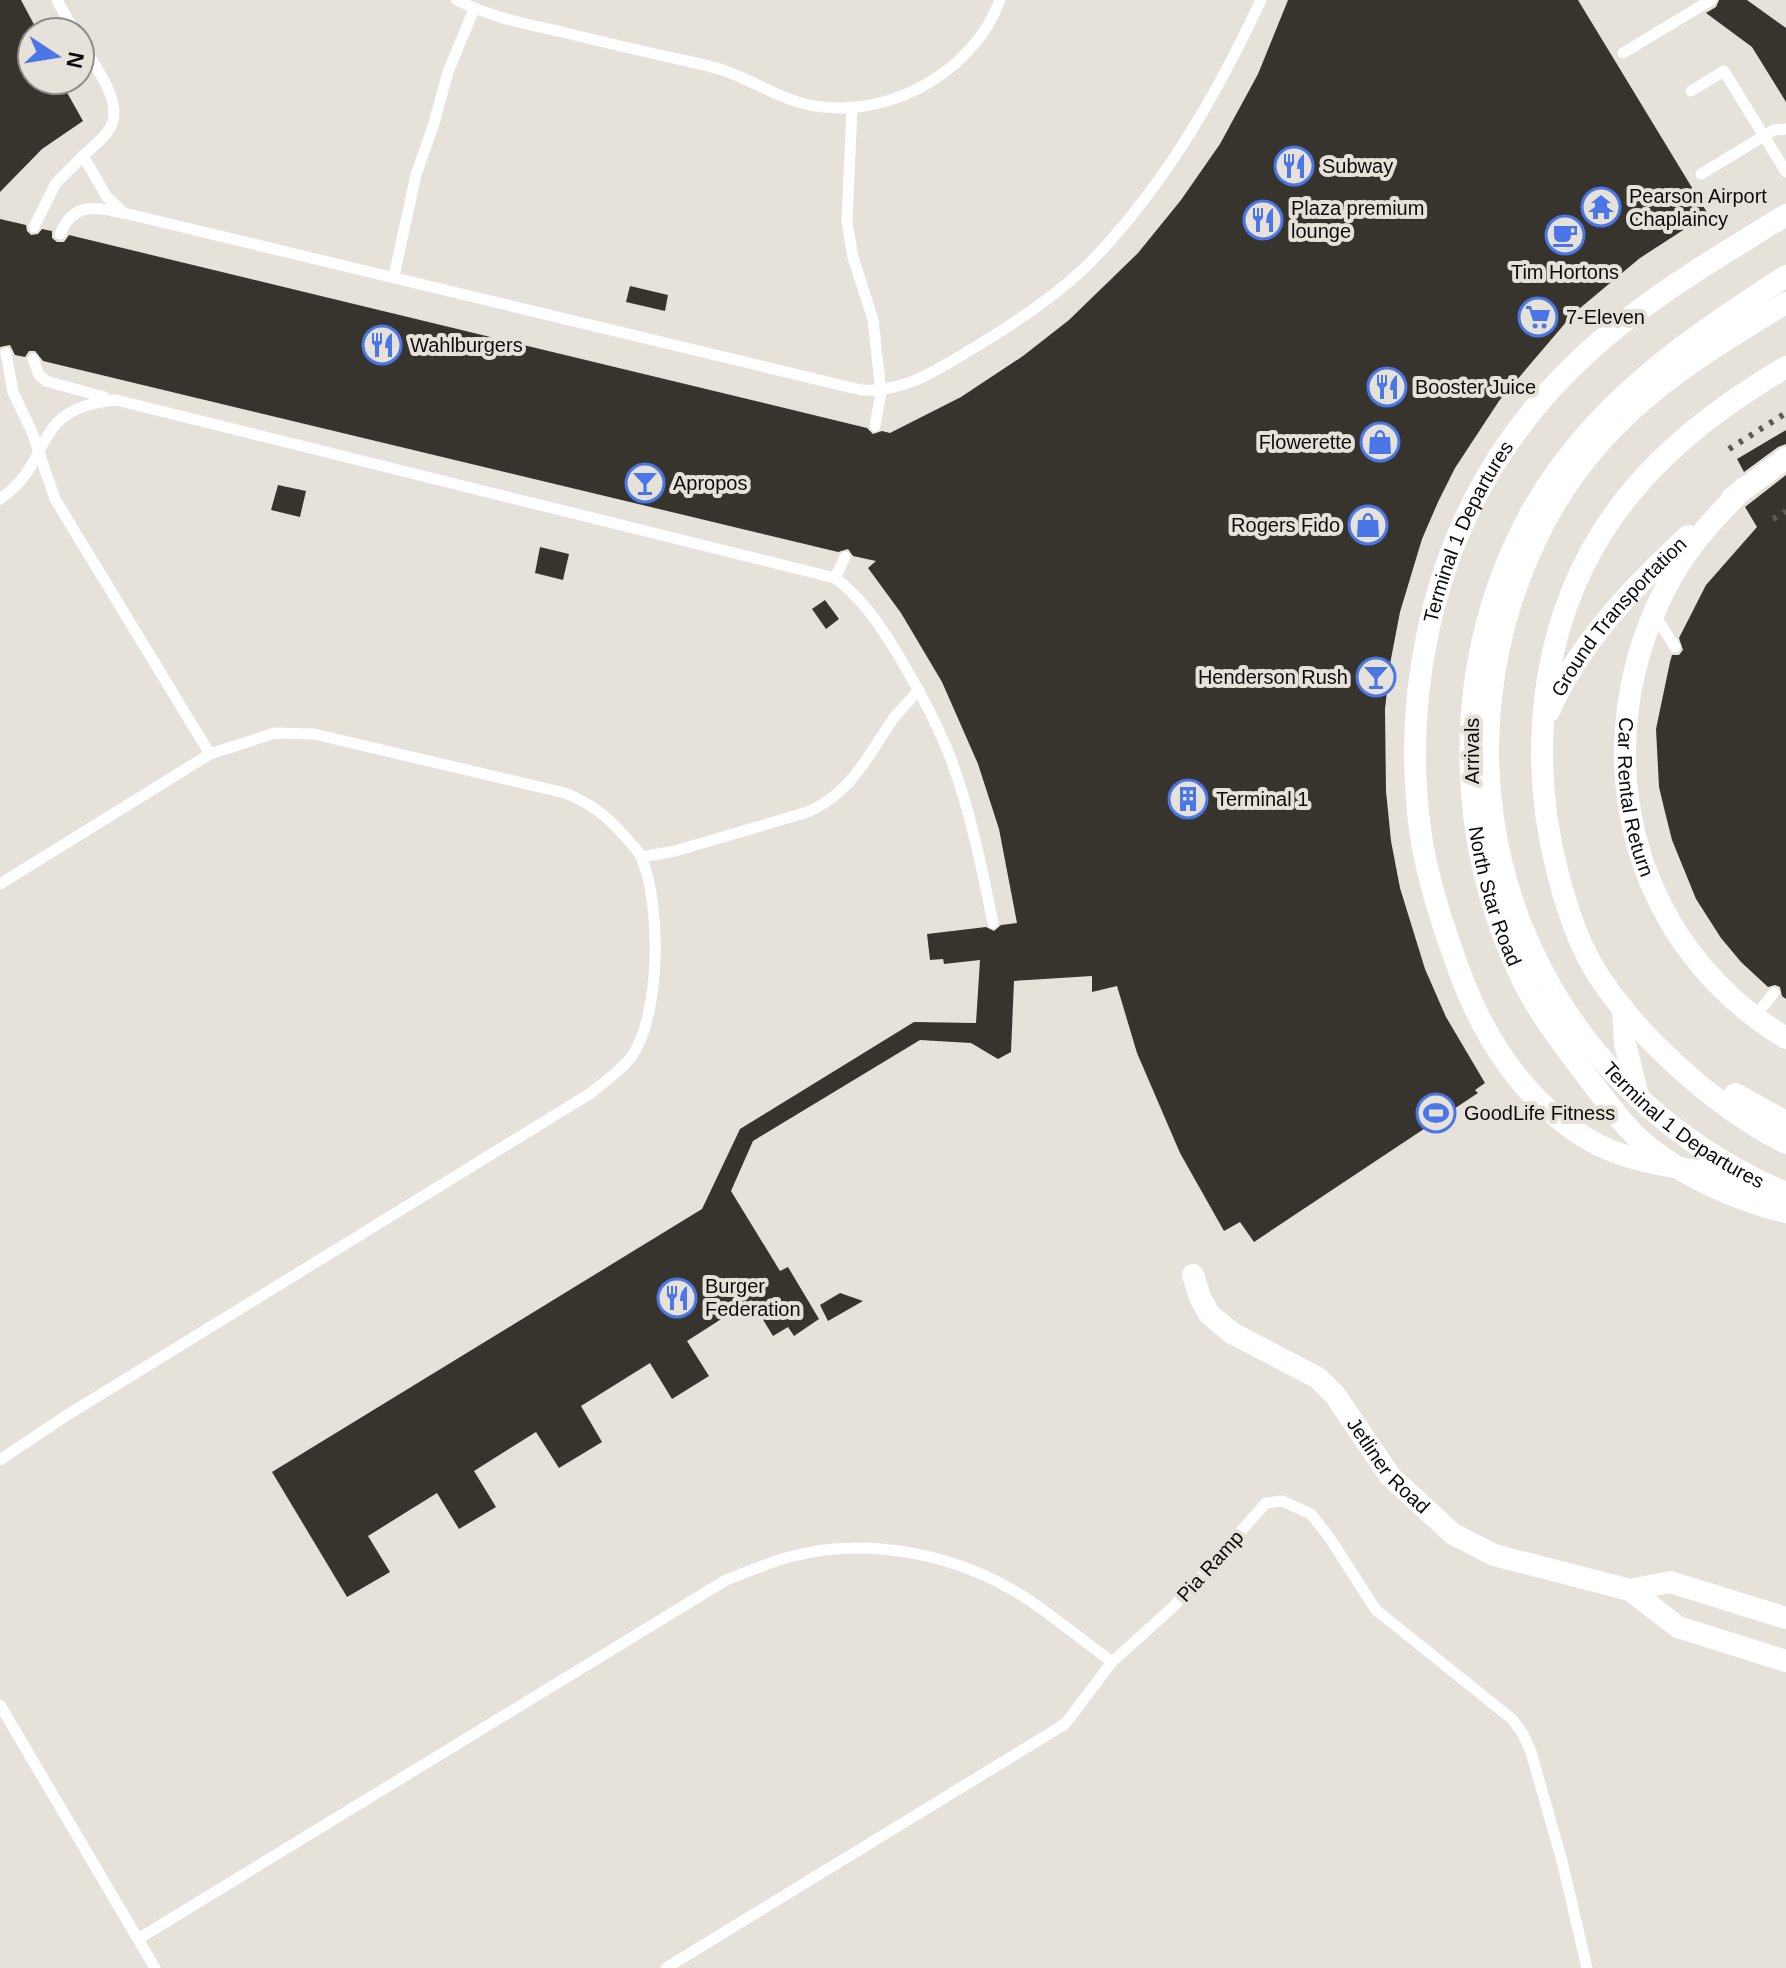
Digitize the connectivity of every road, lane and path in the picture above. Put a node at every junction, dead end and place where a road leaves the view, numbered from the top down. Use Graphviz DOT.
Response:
graph roads {
  1 [pos="457,0"];
  2 [pos="1000,0"];
  3 [pos="1261,0"];
  4 [pos="1711,0"];
  5 [pos="474,9"];
  6 [pos="1623,53"];
  7 [pos="96,69"];
  8 [pos="1691,91"];
  9 [pos="852,107"];
  10 [pos="1786,129"];
  11 [pos="1764,136"];
  12 [pos="83,156"];
  13 [pos="1786,172"];
  14 [pos="1701,174"];
  15 [pos="124,213"];
  16 [pos="1786,215"];
  17 [pos="34,227"];
  18 [pos="60,234"];
  19 [pos="394,276"];
  20 [pos="1786,278"];
  21 [pos="1786,303"];
  22 [pos="6,353"];
  23 [pos="33,359"];
  24 [pos="1786,367"];
  25 [pos="1786,376"];
  26 [pos="881,392"];
  27 [pos="116,400"];
  28 [pos="875,426"];
  29 [pos="38,452"];
  30 [pos="1786,458"];
  31 [pos="1744,488"];
  32 [pos="0,499"];
  33 [pos="845,557"];
  34 [pos="835,578"];
  35 [pos="1654,614"];
  36 [pos="1675,647"];
  37 [pos="919,690"];
  38 [pos="1542,727"];
  39 [pos="210,754"];
  40 [pos="642,857"];
  41 [pos="0,884"];
  42 [pos="993,923"];
  43 [pos="1774,993"];
  44 [pos="1623,1008"];
  45 [pos="1754,1017"];
  46 [pos="1786,1038"];
  47 [pos="1786,1122"];
  48 [pos="1786,1143"];
  49 [pos="1658,1146"];
  50 [pos="1756,1180"];
  51 [pos="1786,1209"];
  52 [pos="1193,1275"];
  53 [pos="0,1460"];
  54 [pos="1630,1590"];
  55 [pos="1786,1618"];
  56 [pos="1786,1661"];
  57 [pos="1112,1662"];
  58 [pos="0,1705"];
  59 [pos="138,1939"];
  60 [pos="155,1968"];
  61 [pos="666,1968"];
  62 [pos="1587,1968"];
  1 -- 5 [label="lane"];
  2 -- 9 [label="lane"];
  3 -- 26 [label="lane"];
  4 -- 6 [label="lane"];
  5 -- 9 [label="lane"];
  5 -- 19 [label="lane"];
  7 -- 12 [label="lane"];
  8 -- 11 [label="lane"];
  9 -- 26 [label="lane"];
  10 -- 11 [label="lane"];
  11 -- 13 [label="lane"];
  11 -- 14 [label="lane"];
  12 -- 15 [label="lane"];
  12 -- 17 [label="lane"];
  15 -- 18 [label="lane"];
  15 -- 19 [label="lane"];
  16 -- 50 [label="street, Terminal 1 Departures"];
  19 -- 26 [label="lane"];
  20 -- 49 [label="street, North Star Road"];
  20 -- 51 [label="street, Arrivals"];
  21 -- 50 [label="street, Terminal 1 Departures"];
  22 -- 29 [label="lane"];
  23 -- 27 [label="lane"];
  24 -- 38 [label="street, Ground Transportation"];
  25 -- 47 [label="street"];
  26 -- 28 [label="lane"];
  27 -- 29 [label="lane"];
  27 -- 34 [label="lane"];
  29 -- 32 [label="lane"];
  29 -- 39 [label="lane"];
  30 -- 31 [label="street, Ground Transportation"];
  31 -- 35 [label="street, Car Rental Return"];
  31 -- 38 [label="street, Ground Transportation"];
  33 -- 34 [label="lane"];
  34 -- 37 [label="lane"];
  35 -- 36 [label="lane"];
  35 -- 45 [label="street, Car Rental Return"];
  37 -- 40 [label="lane"];
  37 -- 42 [label="lane"];
  38 -- 44 [label="street, Ground Transportation"];
  39 -- 40 [label="lane"];
  39 -- 41 [label="lane"];
  40 -- 53 [label="lane"];
  43 -- 45 [label="lane"];
  44 -- 48 [label="street, Ground Transportation"];
  44 -- 49 [label="street"];
  45 -- 46 [label="street, Car Rental Return"];
  49 -- 51 [label="street, North Star Road"];
  50 -- 51 [label="street"];
  52 -- 54 [label="street, Jetliner Road"];
  54 -- 55 [label="street, Jetliner Road"];
  54 -- 56 [label="street, Jetliner Road"];
  57 -- 59 [label="lane"];
  57 -- 61 [label="lane, Pia Ramp"];
  57 -- 62 [label="lane, Pia Ramp"];
  58 -- 59 [label="lane"];
  59 -- 60 [label="lane"];
}
